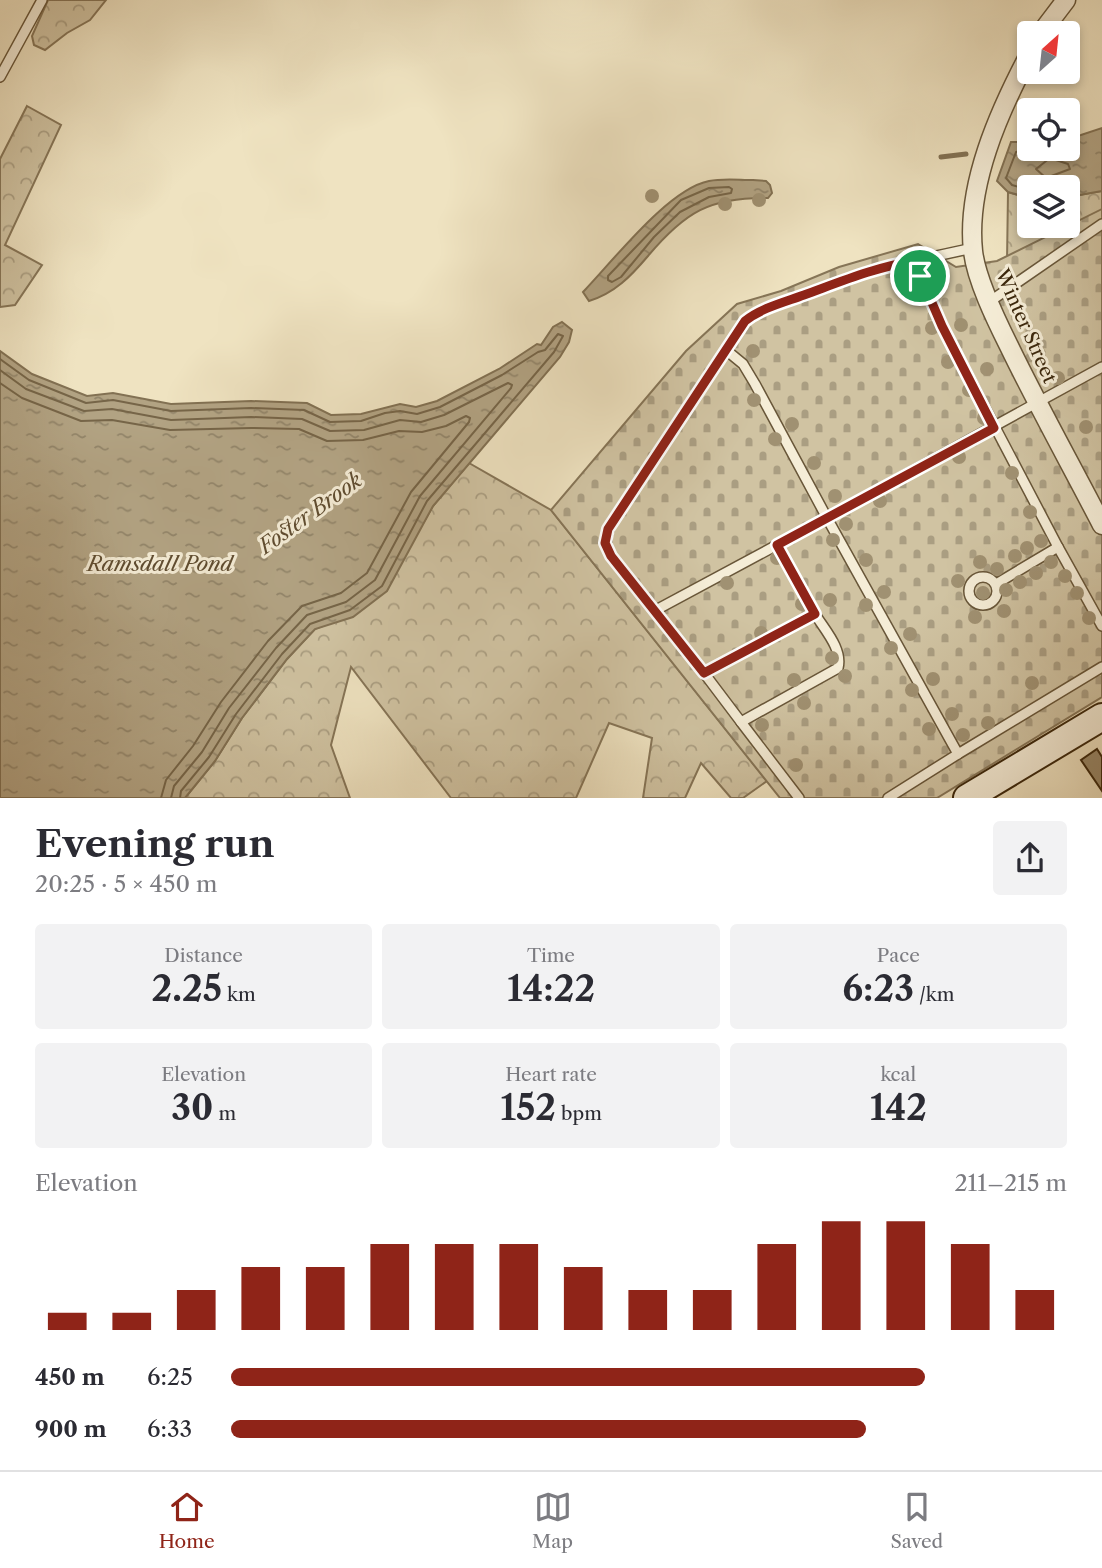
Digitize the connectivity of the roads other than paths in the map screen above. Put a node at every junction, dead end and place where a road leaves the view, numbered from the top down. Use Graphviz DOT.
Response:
graph roads {
  1 [pos="42,0"];
  2 [pos="1066,0"];
  3 [pos="1050,21"];
  4 [pos="0,77"];
  5 [pos="1017,78"];
  6 [pos="1102,224"];
  7 [pos="973,248"];
  8 [pos="914,261"];
  9 [pos="989,302"];
  10 [pos="726,350"];
  11 [pos="1102,367"];
  12 [pos="1037,402"];
  13 [pos="994,428"];
  14 [pos="827,518"];
  15 [pos="1102,524"];
  16 [pos="777,545"];
  17 [pos="1058,547"];
  18 [pos="996,584"];
  19 [pos="656,610"];
  20 [pos="815,614"];
  21 [pos="1102,626"];
  22 [pos="1102,667"];
  23 [pos="704,673"];
  24 [pos="1102,717"];
  25 [pos="741,722"];
  26 [pos="958,754"];
  27 [pos="799,798"];
  28 [pos="888,798"];
  29 [pos="967,798"];
  1 -- 4 [label="lane"];
  2 -- 3 [label="street"];
  5 -- 7 [label="street, Winter Street"];
  6 -- 9 [label="lane"];
  7 -- 8 [label="lane"];
  7 -- 9 [label="street, Winter Street"];
  8 -- 10 [label="lane"];
  8 -- 13 [label="lane"];
  9 -- 12 [label="street, Winter Street"];
  10 -- 14 [label="lane"];
  10 -- 19 [label="lane"];
  11 -- 12 [label="lane"];
  12 -- 13 [label="lane"];
  12 -- 15 [label="street, Winter Street"];
  13 -- 14 [label="lane"];
  13 -- 17 [label="lane"];
  14 -- 16 [label="lane"];
  14 -- 26 [label="lane"];
  16 -- 19 [label="lane"];
  16 -- 20 [label="lane"];
  17 -- 18 [label="lane"];
  17 -- 21 [label="lane"];
  19 -- 23 [label="lane"];
  20 -- 23 [label="lane"];
  20 -- 25 [label="lane"];
  22 -- 26 [label="lane"];
  23 -- 25 [label="lane"];
  24 -- 29 [label="street"];
  25 -- 27 [label="lane"];
  26 -- 28 [label="lane"];
}
